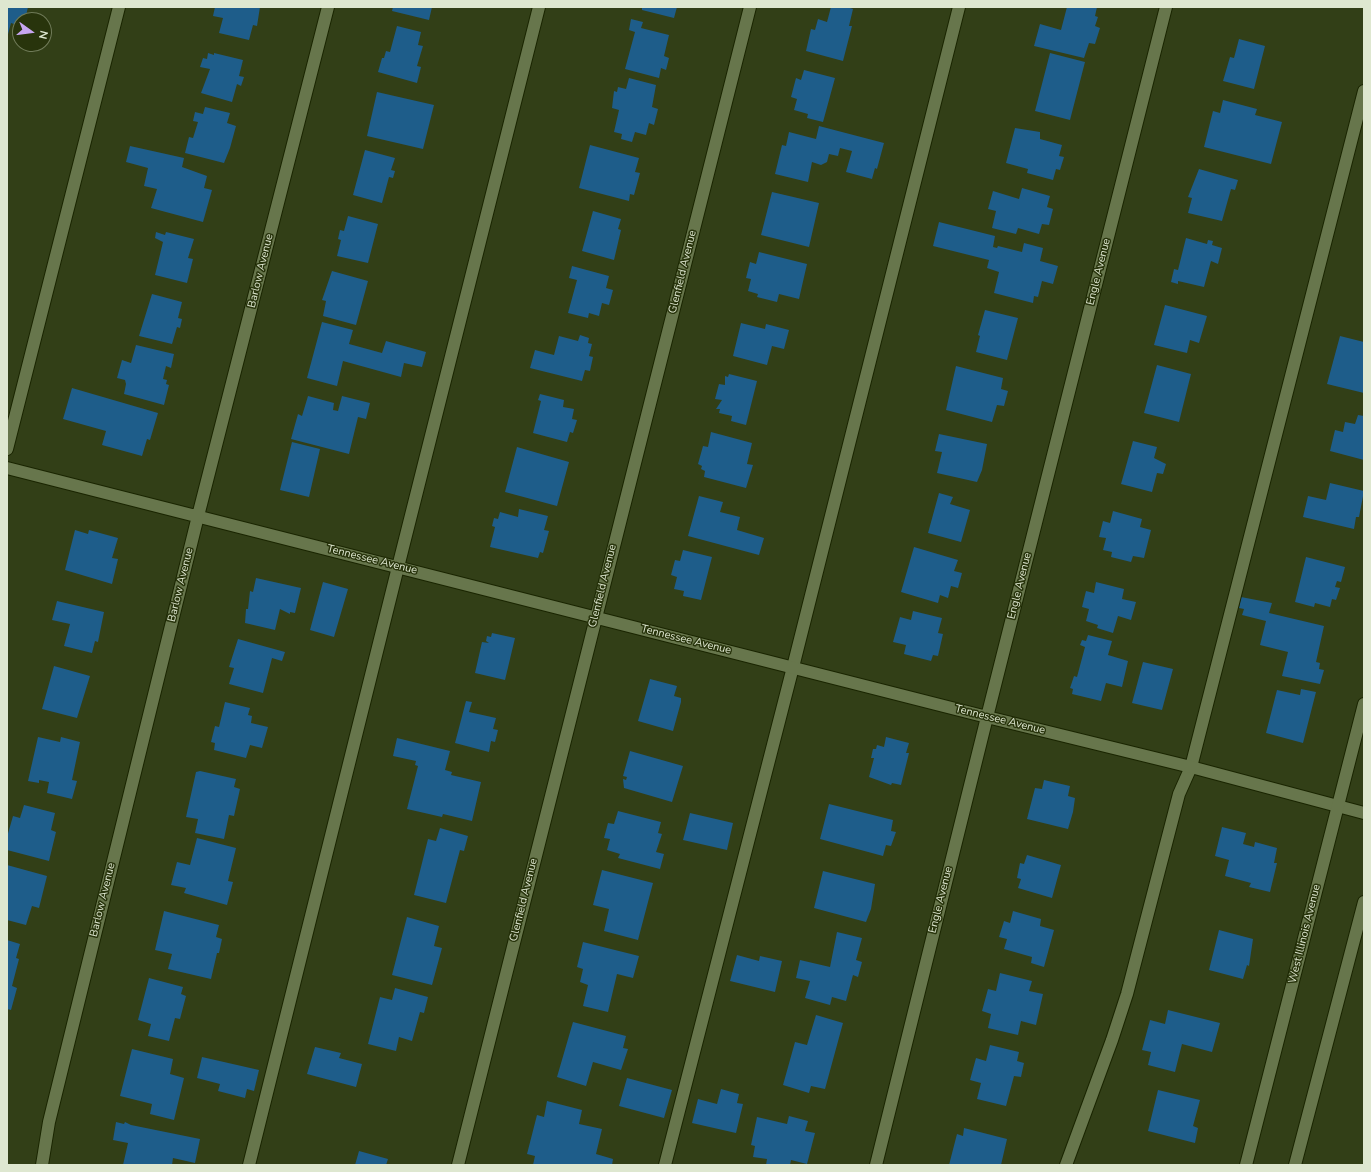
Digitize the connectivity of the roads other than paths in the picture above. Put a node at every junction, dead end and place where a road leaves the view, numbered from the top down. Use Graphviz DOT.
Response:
graph roads {
  1 [pos="120,7"];
  2 [pos="328,7"];
  3 [pos="540,7"];
  4 [pos="750,7"];
  5 [pos="959,7"];
  6 [pos="1166,7"];
  7 [pos="1364,91"];
  8 [pos="7,449"];
  9 [pos="7,468"];
  10 [pos="198,516"];
  11 [pos="398,567"];
  12 [pos="595,618"];
  13 [pos="793,667"];
  14 [pos="1364,704"];
  15 [pos="987,717"];
  16 [pos="1191,767"];
  17 [pos="1338,806"];
  18 [pos="1364,813"];
  19 [pos="1364,902"];
  20 [pos="42,1165"];
  21 [pos="249,1165"];
  22 [pos="458,1165"];
  23 [pos="665,1165"];
  24 [pos="876,1165"];
  25 [pos="1066,1165"];
  26 [pos="1246,1165"];
  27 [pos="1295,1165"];
  1 -- 8 [label="street"];
  2 -- 10 [label="street, Barlow Avenue"];
  3 -- 11 [label="street"];
  4 -- 12 [label="street, Glenfield Avenue"];
  5 -- 13 [label="street"];
  6 -- 15 [label="street, Engle Avenue"];
  7 -- 16 [label="street"];
  9 -- 10 [label="street, Tennessee Avenue"];
  10 -- 11 [label="street, Tennessee Avenue"];
  10 -- 20 [label="street, Barlow Avenue"];
  11 -- 12 [label="street, Tennessee Avenue"];
  11 -- 21 [label="street"];
  12 -- 13 [label="street, Tennessee Avenue"];
  12 -- 22 [label="street, Glenfield Avenue"];
  13 -- 15 [label="street, Tennessee Avenue"];
  13 -- 23 [label="street"];
  14 -- 17 [label="street, West Illinois Avenue"];
  15 -- 16 [label="street, Tennessee Avenue"];
  15 -- 24 [label="street, Engle Avenue"];
  16 -- 17 [label="street, Tennessee Avenue"];
  16 -- 25 [label="street"];
  17 -- 18 [label="street, Tennessee Avenue"];
  17 -- 26 [label="street, West Illinois Avenue"];
  19 -- 27 [label="street"];
}
